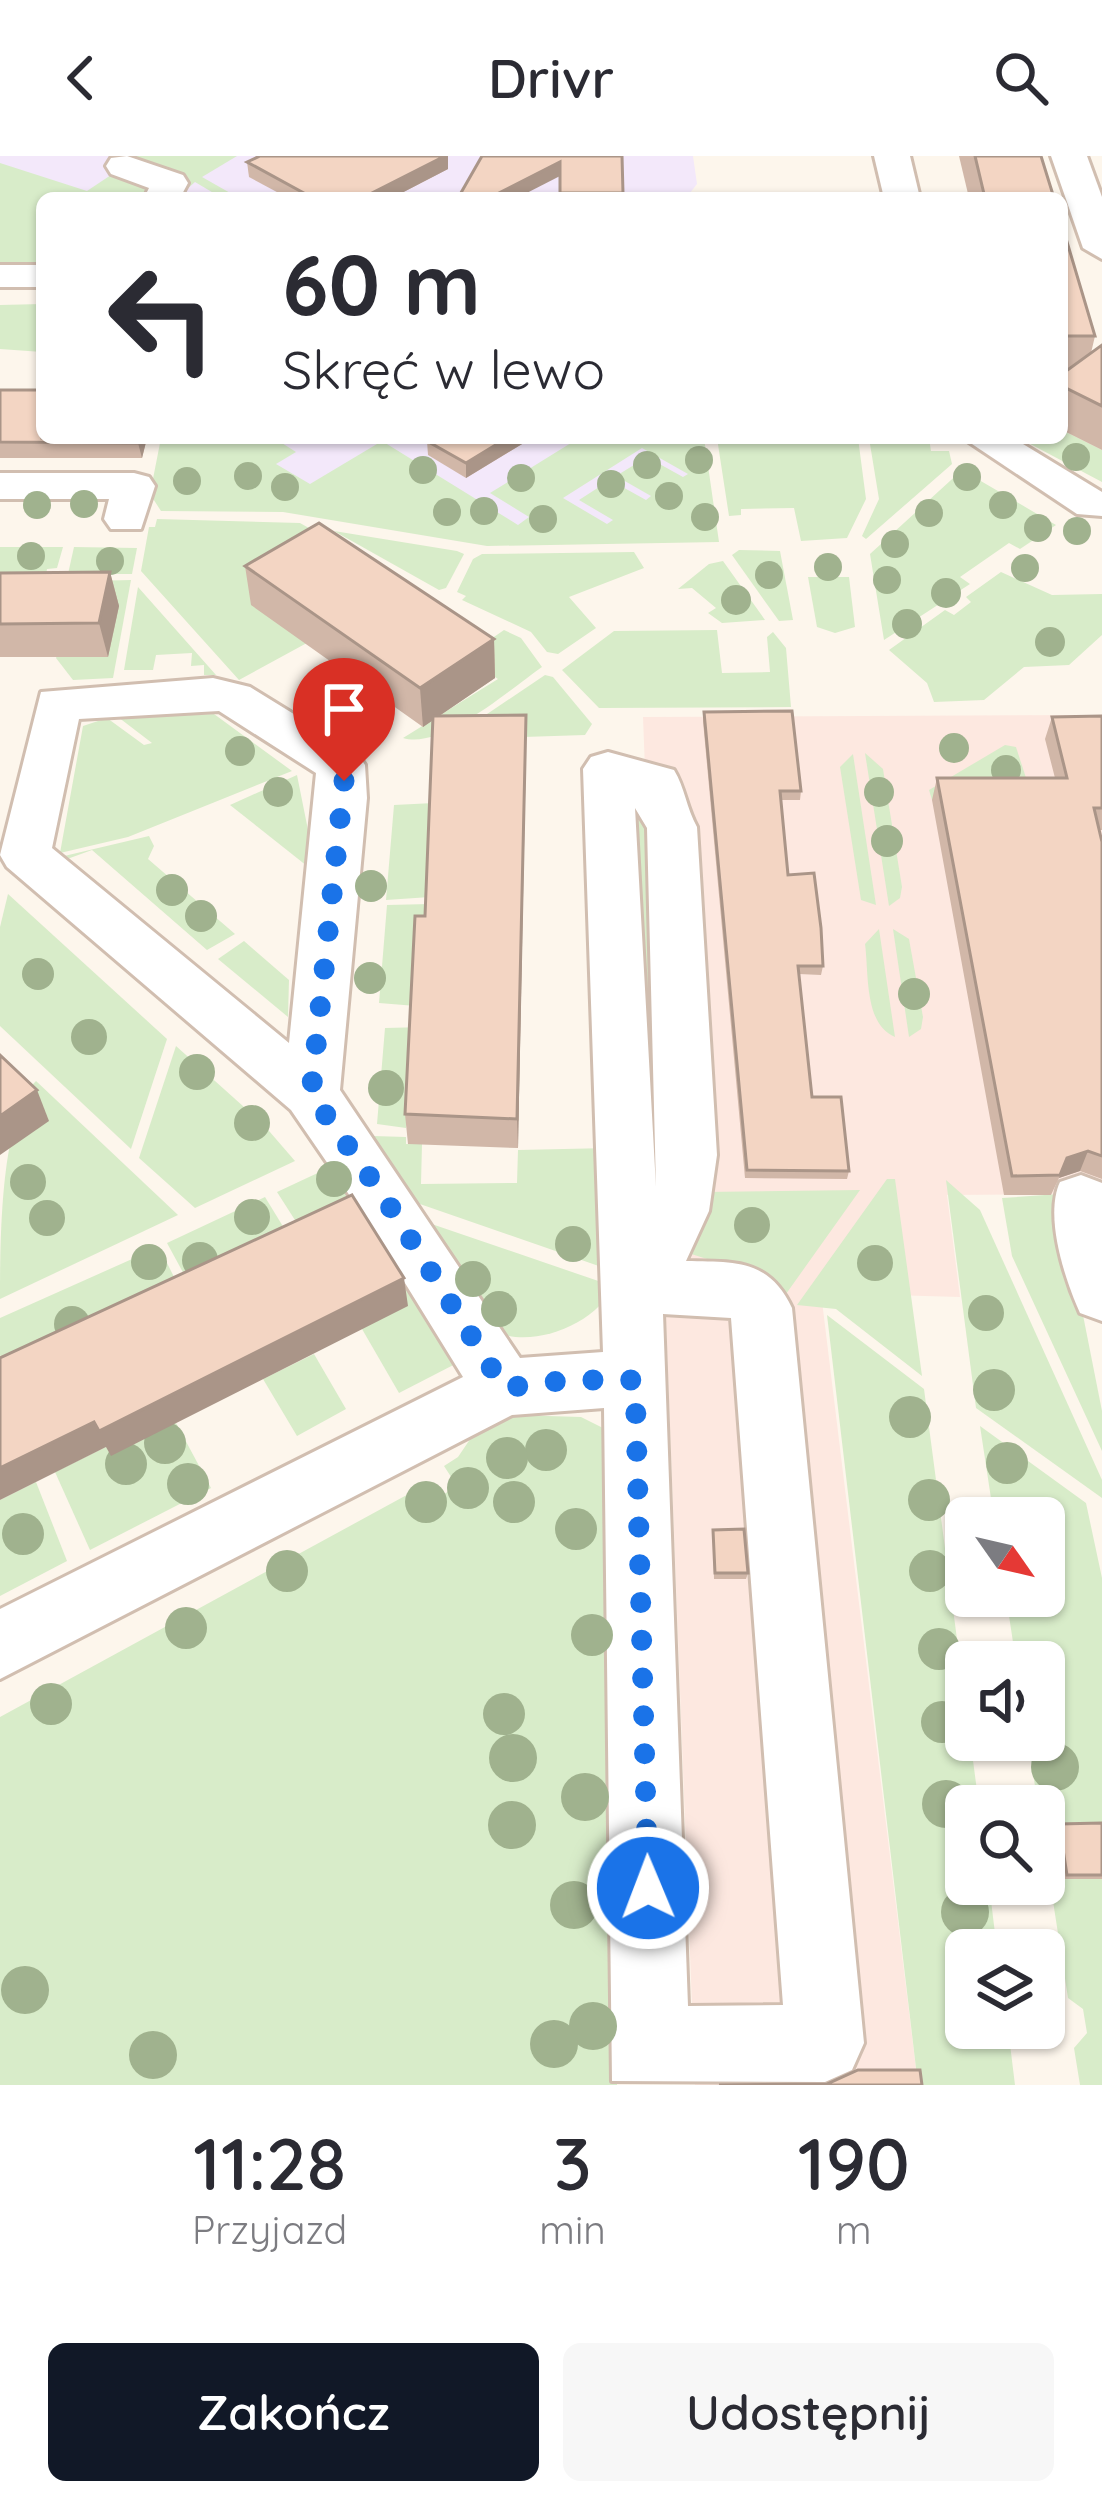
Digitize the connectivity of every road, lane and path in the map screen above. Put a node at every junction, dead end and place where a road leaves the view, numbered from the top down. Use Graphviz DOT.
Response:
graph roads {
  1 [pos="892,156"];
  2 [pos="1069,156"];
  3 [pos="124,166"];
  4 [pos="167,192"];
  5 [pos="901,192"];
  6 [pos="1102,248"];
  7 [pos="0,276"];
  8 [pos="36,276"];
  9 [pos="994,444"];
  10 [pos="0,486"];
  11 [pos="1092,505"];
  12 [pos="0,520"];
  13 [pos="608,769"];
  14 [pos="311,1094"];
  15 [pos="1081,1200"];
  16 [pos="632,1287"];
  17 [pos="1102,1294"];
  18 [pos="635,1380"];
  19 [pos="504,1388"];
  20 [pos="0,1645"];
  21 [pos="651,2065"];
  1 -- 5 [label="street"];
  2 -- 6 [label="street"];
  3 -- 4 [label="street"];
  7 -- 8 [label="street"];
  9 -- 11 [label="street"];
  10 -- 12 [label="street"];
  13 -- 16 [label="street"];
  14 -- 14 [label="street"];
  14 -- 19 [label="street"];
  15 -- 17 [label="street"];
  16 -- 18 [label="street"];
  16 -- 21 [label="street"];
  18 -- 19 [label="street"];
  18 -- 21 [label="street"];
  19 -- 20 [label="street"];
}
